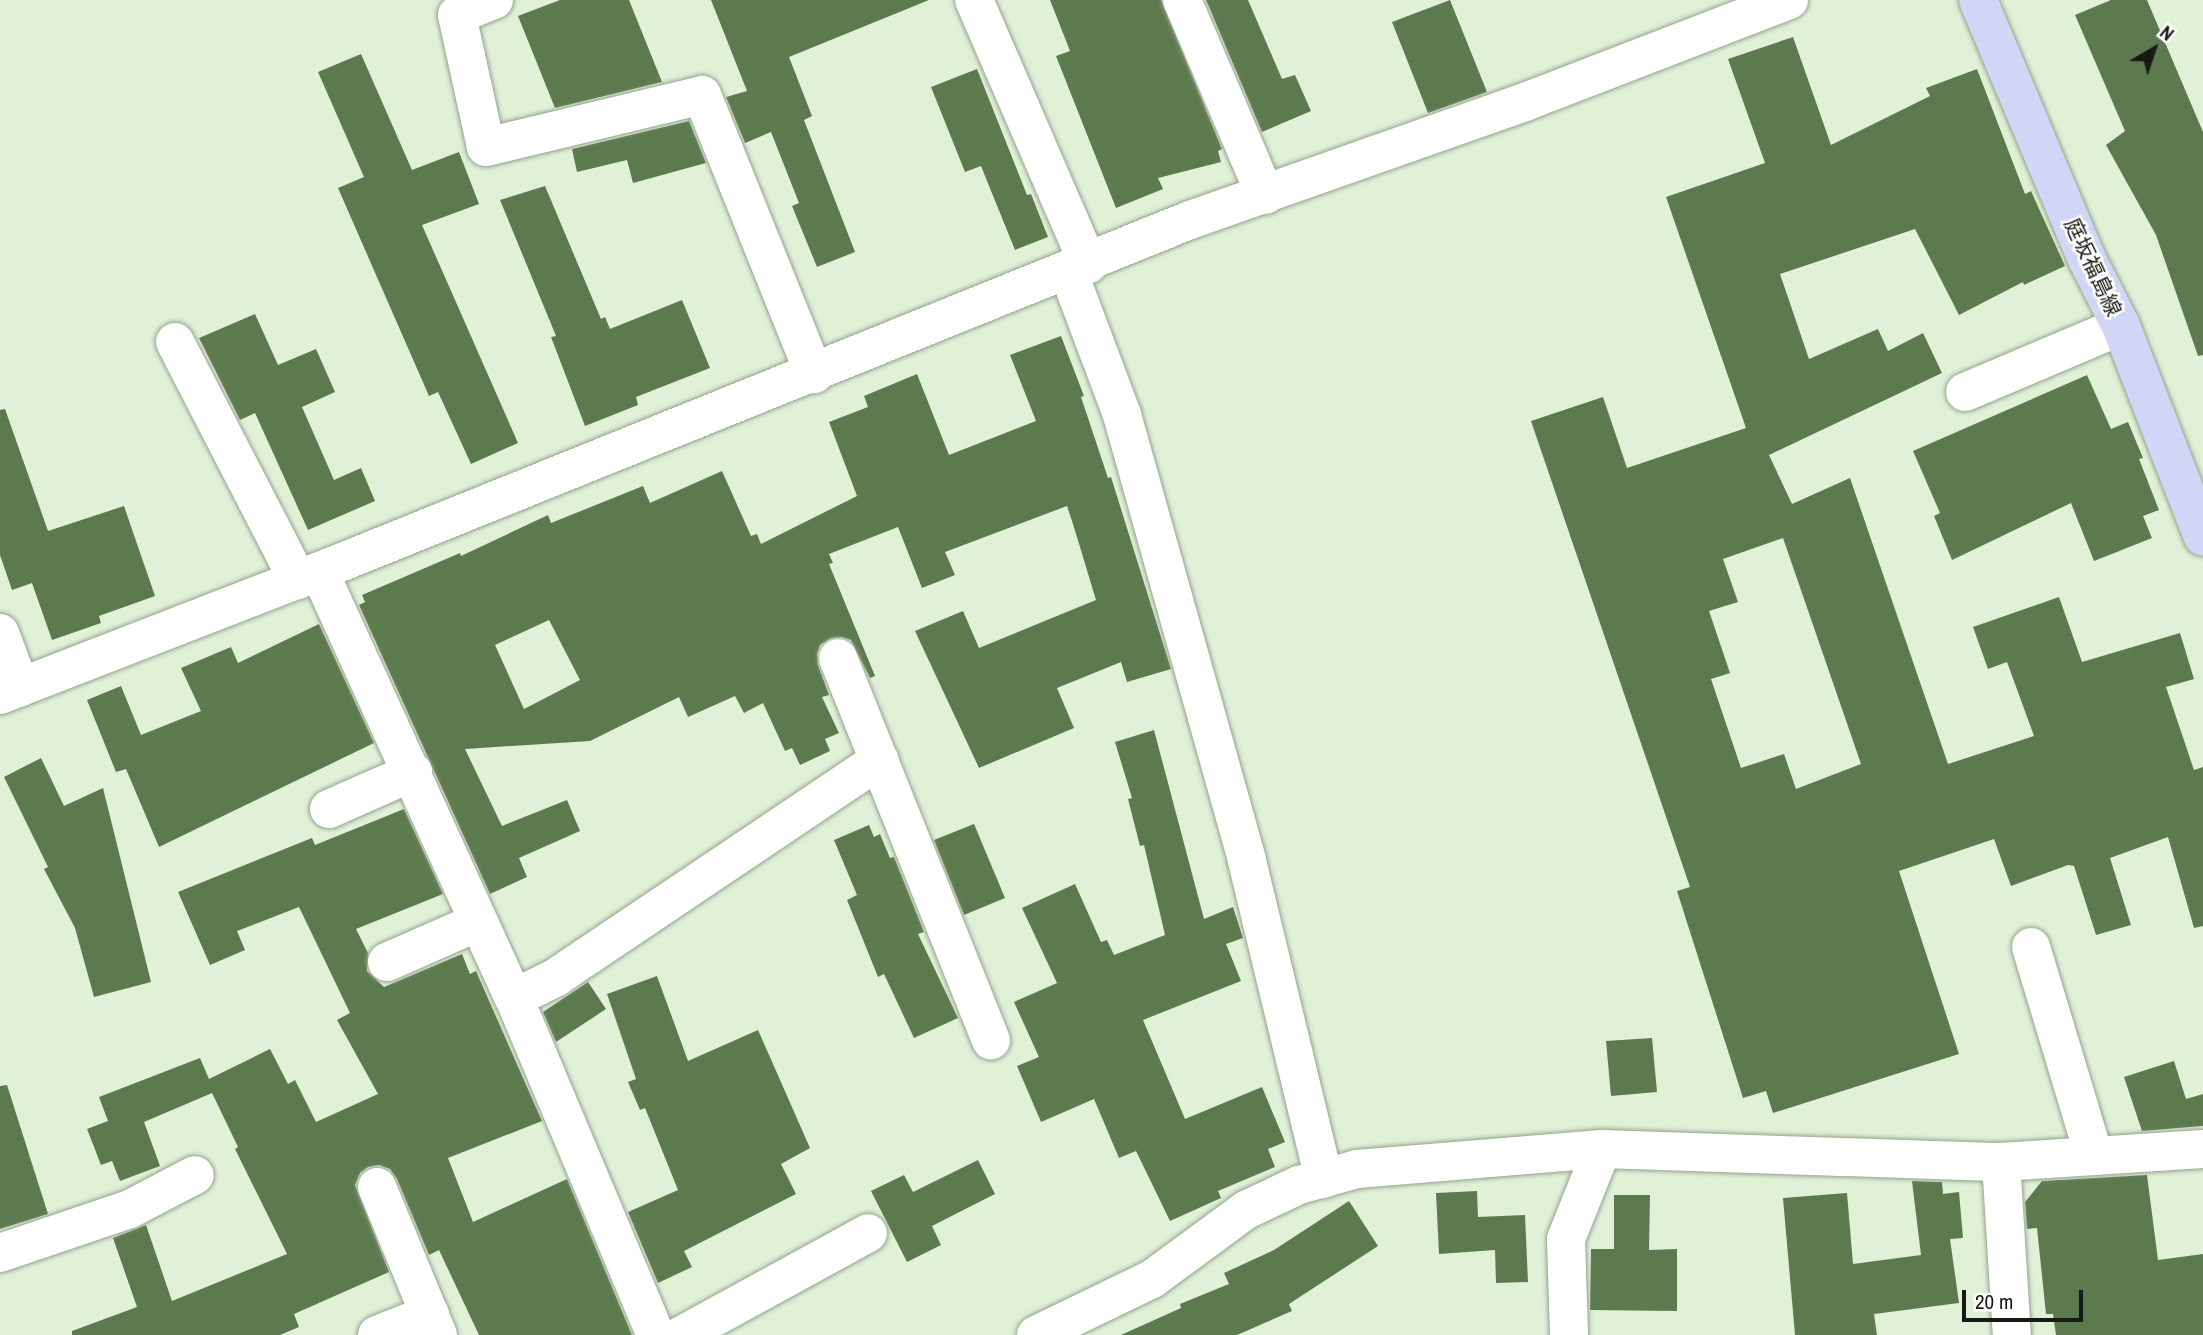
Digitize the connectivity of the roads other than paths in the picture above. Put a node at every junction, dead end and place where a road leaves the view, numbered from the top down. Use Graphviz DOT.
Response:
graph roads {
  1 [pos="494,0"];
  2 [pos="974,0"];
  3 [pos="1182,0"];
  4 [pos="1789,0"];
  5 [pos="1978,0"];
  6 [pos="1265,195"];
  7 [pos="1078,267"];
  8 [pos="2121,327"];
  9 [pos="175,342"];
  10 [pos="814,374"];
  11 [pos="1965,392"];
  12 [pos="2194,482"];
  13 [pos="2203,537"];
  14 [pos="309,575"];
  15 [pos="0,633"];
  16 [pos="838,658"];
  17 [pos="10,691"];
  18 [pos="880,760"];
  19 [pos="413,772"];
  20 [pos="329,809"];
  21 [pos="478,922"];
  22 [pos="2031,947"];
  23 [pos="387,962"];
  24 [pos="514,998"];
  25 [pos="991,1041"];
  26 [pos="1602,1149"];
  27 [pos="2203,1149"];
  28 [pos="2094,1156"];
  29 [pos="2001,1162"];
  30 [pos="195,1175"];
  31 [pos="1324,1179"];
  32 [pos="377,1187"];
  33 [pos="868,1233"];
  34 [pos="0,1253"];
  35 [pos="434,1325"];
  36 [pos="1049,1332"];
  37 [pos="377,1335"];
  38 [pos="656,1335"];
  39 [pos="682,1335"];
  40 [pos="1569,1335"];
  41 [pos="2012,1335"];
  1 -- 10 [label="street"];
  2 -- 7 [label="street"];
  3 -- 6 [label="street"];
  4 -- 6 [label="street"];
  5 -- 8 [label="main road, 庭坂福島線"];
  6 -- 7 [label="street"];
  7 -- 10 [label="street"];
  7 -- 31 [label="street"];
  8 -- 11 [label="street"];
  8 -- 12 [label="main road, 庭坂福島線"];
  9 -- 14 [label="street"];
  10 -- 14 [label="street"];
  12 -- 13 [label="main road, 庭坂福島線"];
  14 -- 17 [label="street"];
  14 -- 19 [label="street"];
  15 -- 17 [label="street"];
  16 -- 18 [label="street"];
  18 -- 24 [label="street"];
  18 -- 25 [label="street"];
  19 -- 20 [label="street"];
  19 -- 21 [label="street"];
  21 -- 23 [label="street"];
  21 -- 24 [label="street"];
  22 -- 28 [label="street"];
  24 -- 38 [label="street"];
  26 -- 29 [label="street"];
  26 -- 31 [label="street"];
  26 -- 40 [label="street"];
  27 -- 28 [label="street"];
  28 -- 29 [label="street"];
  29 -- 41 [label="street"];
  30 -- 34 [label="street"];
  31 -- 36 [label="street"];
  32 -- 35 [label="street"];
  33 -- 39 [label="street"];
  35 -- 37 [label="street"];
}
